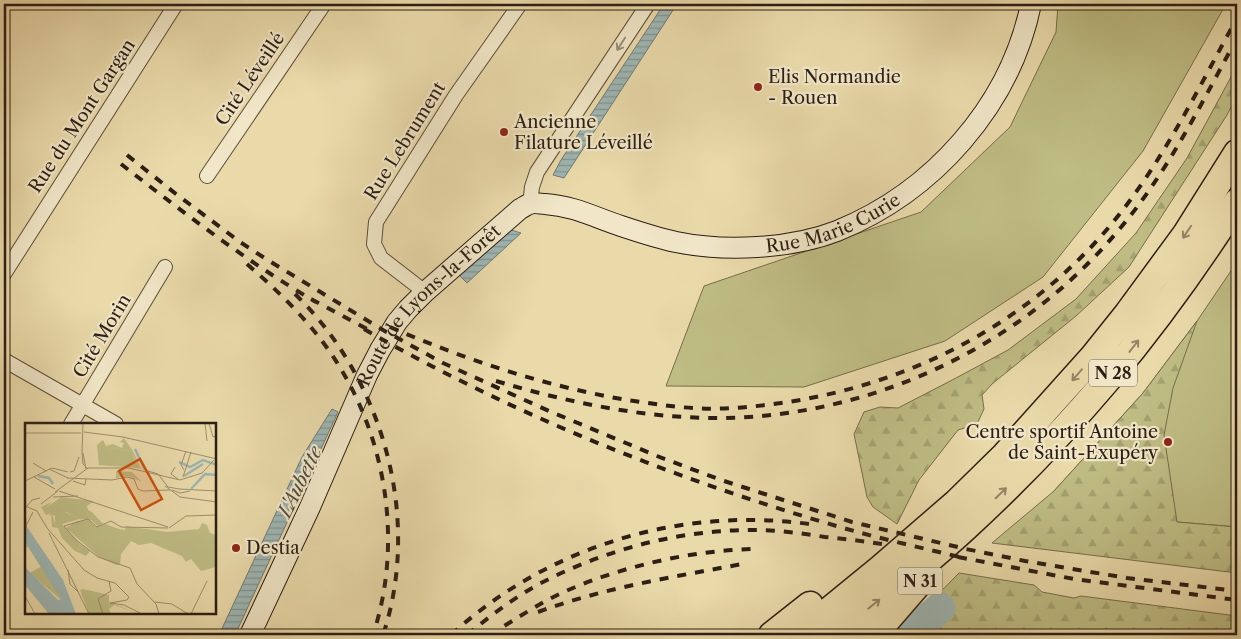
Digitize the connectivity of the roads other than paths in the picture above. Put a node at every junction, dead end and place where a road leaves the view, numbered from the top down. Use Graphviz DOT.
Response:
graph roads {
  1 [pos="176,4"];
  2 [pos="324,4"];
  3 [pos="520,4"];
  4 [pos="648,4"];
  5 [pos="1031,4"];
  6 [pos="1237,153"];
  7 [pos="207,176"];
  8 [pos="1237,202"];
  9 [pos="530,204"];
  10 [pos="165,267"];
  11 [pos="4,274"];
  12 [pos="425,292"];
  13 [pos="4,360"];
  14 [pos="83,405"];
  15 [pos="72,423"];
  16 [pos="114,423"];
  17 [pos="961,515"];
  18 [pos="250,635"];
  19 [pos="772,635"];
  20 [pos="799,635"];
  21 [pos="836,635"];
  22 [pos="874,635"];
  1 -- 11 [label="street, Rue du Mont Gargan"];
  2 -- 7 [label="street, Cité Léveillé"];
  3 -- 12 [label="street, Rue Lebrument"];
  4 -- 9 [label="street, one-way"];
  5 -- 9 [label="street, Rue Marie Curie"];
  6 -- 17 [label="highway, N 28, one-way"];
  17 -- 8 [label="highway, N 28, one-way"];
  9 -- 12 [label="street, Route de Lyons-la-Forêt"];
  10 -- 14 [label="street, Cité Morin"];
  12 -- 18 [label="street, Route de Lyons-la-Forêt"];
  13 -- 14 [label="street"];
  14 -- 15 [label="street, Cité Morin"];
  14 -- 16 [label="street"];
  17 -- 19 [label="highway, N 31"];
  17 -- 20 [label="highway, N 28"];
  21 -- 17 [label="highway, N 28, one-way"];
  17 -- 22 [label="highway, N 31"];
}
